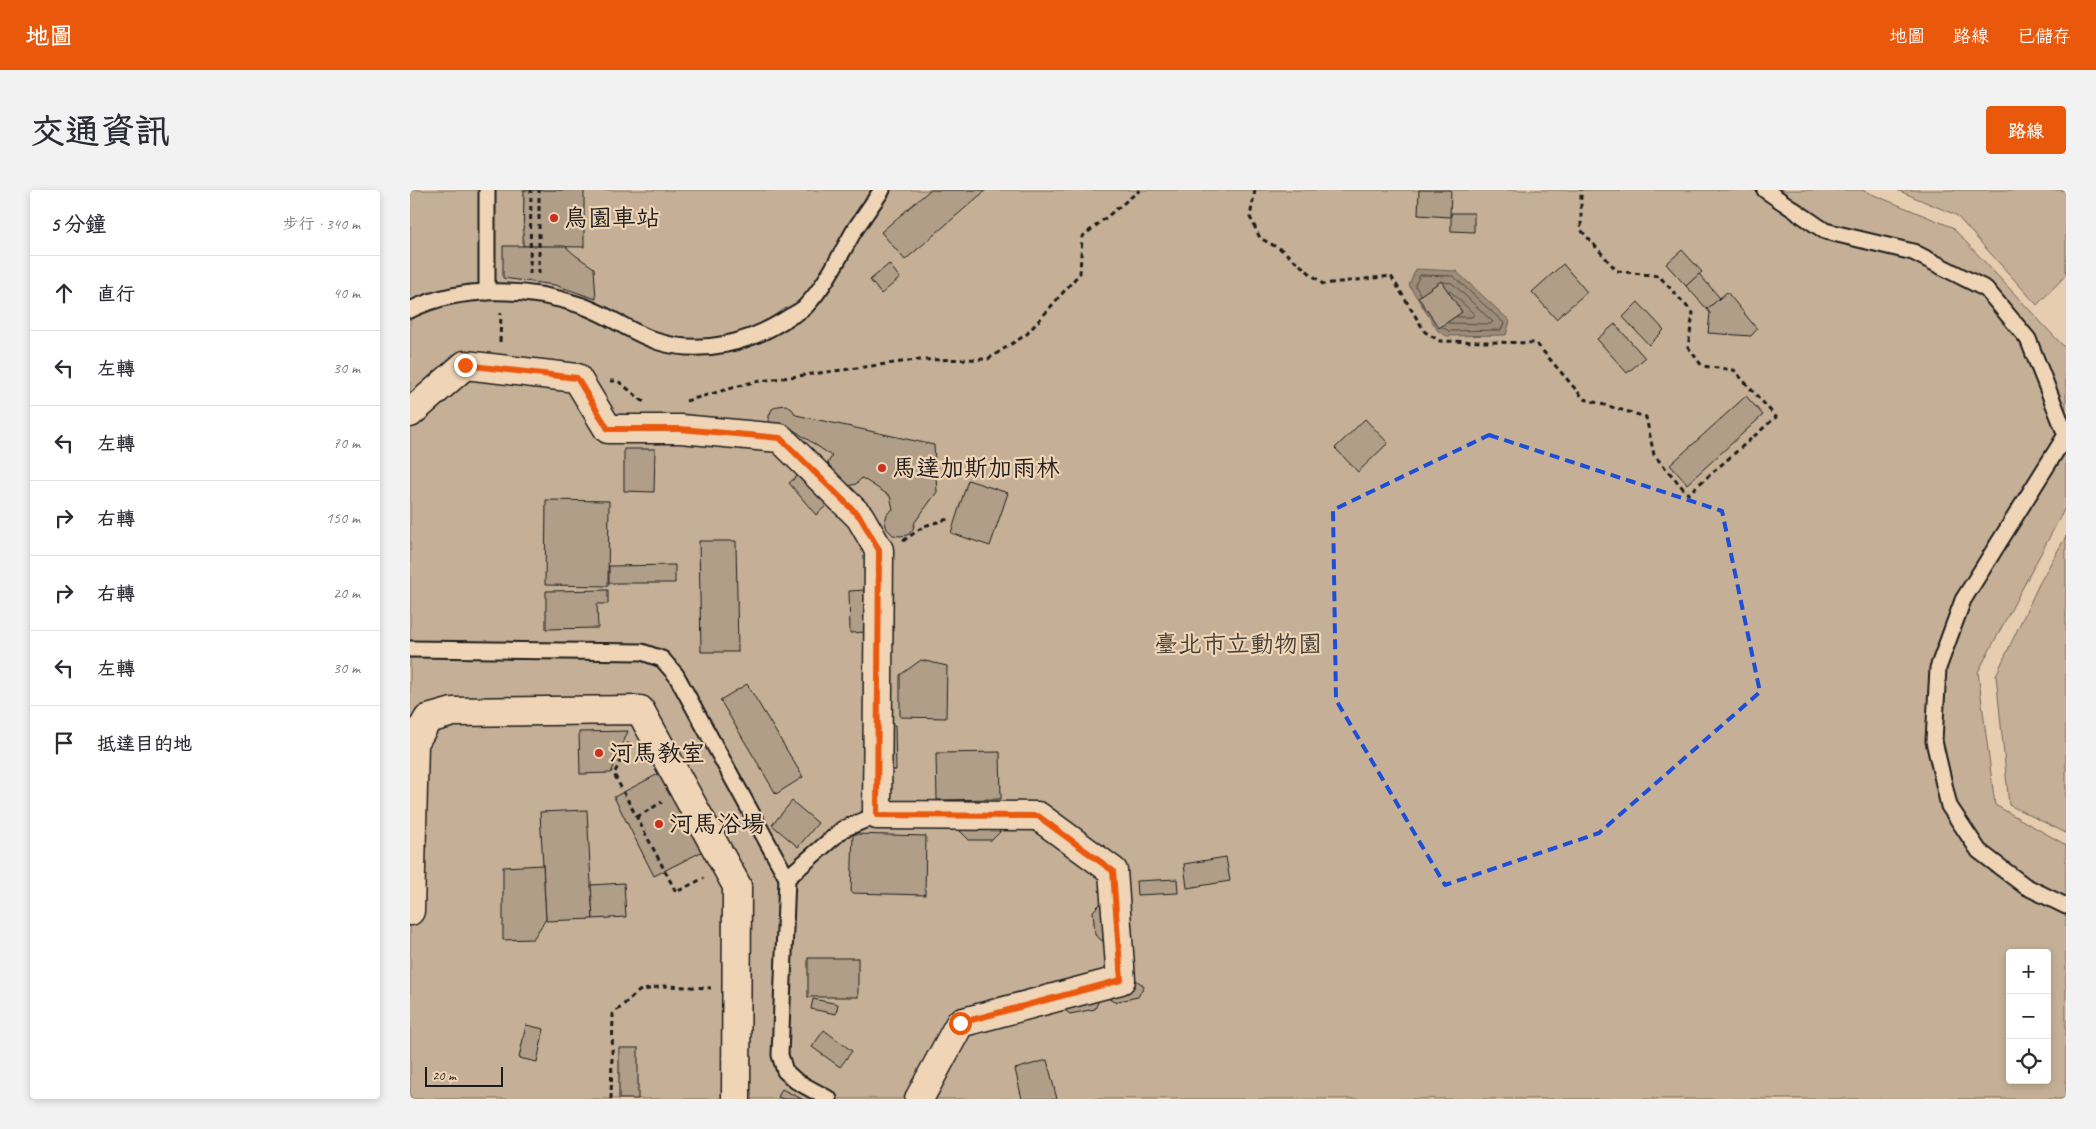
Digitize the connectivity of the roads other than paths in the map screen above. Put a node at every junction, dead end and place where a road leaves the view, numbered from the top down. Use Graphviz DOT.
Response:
graph roads {
  1 [pos="487,190"];
  2 [pos="882,190"];
  3 [pos="1765,190"];
  4 [pos="487,292"];
  5 [pos="410,310"];
  6 [pos="410,412"];
  7 [pos="2066,434"];
  8 [pos="410,649"];
  9 [pos="877,815"];
  10 [pos="412,840"];
  11 [pos="787,878"];
  12 [pos="2066,906"];
  13 [pos="410,911"];
  14 [pos="736,1099"];
  15 [pos="829,1099"];
  16 [pos="919,1099"];
  1 -- 4 [label="lane"];
  2 -- 4 [label="lane"];
  3 -- 7 [label="lane"];
  4 -- 5 [label="lane"];
  6 -- 9 [label="street"];
  7 -- 12 [label="lane"];
  8 -- 11 [label="lane"];
  9 -- 11 [label="lane"];
  9 -- 16 [label="street"];
  10 -- 13 [label="street"];
  10 -- 14 [label="street"];
  11 -- 15 [label="lane"];
}
